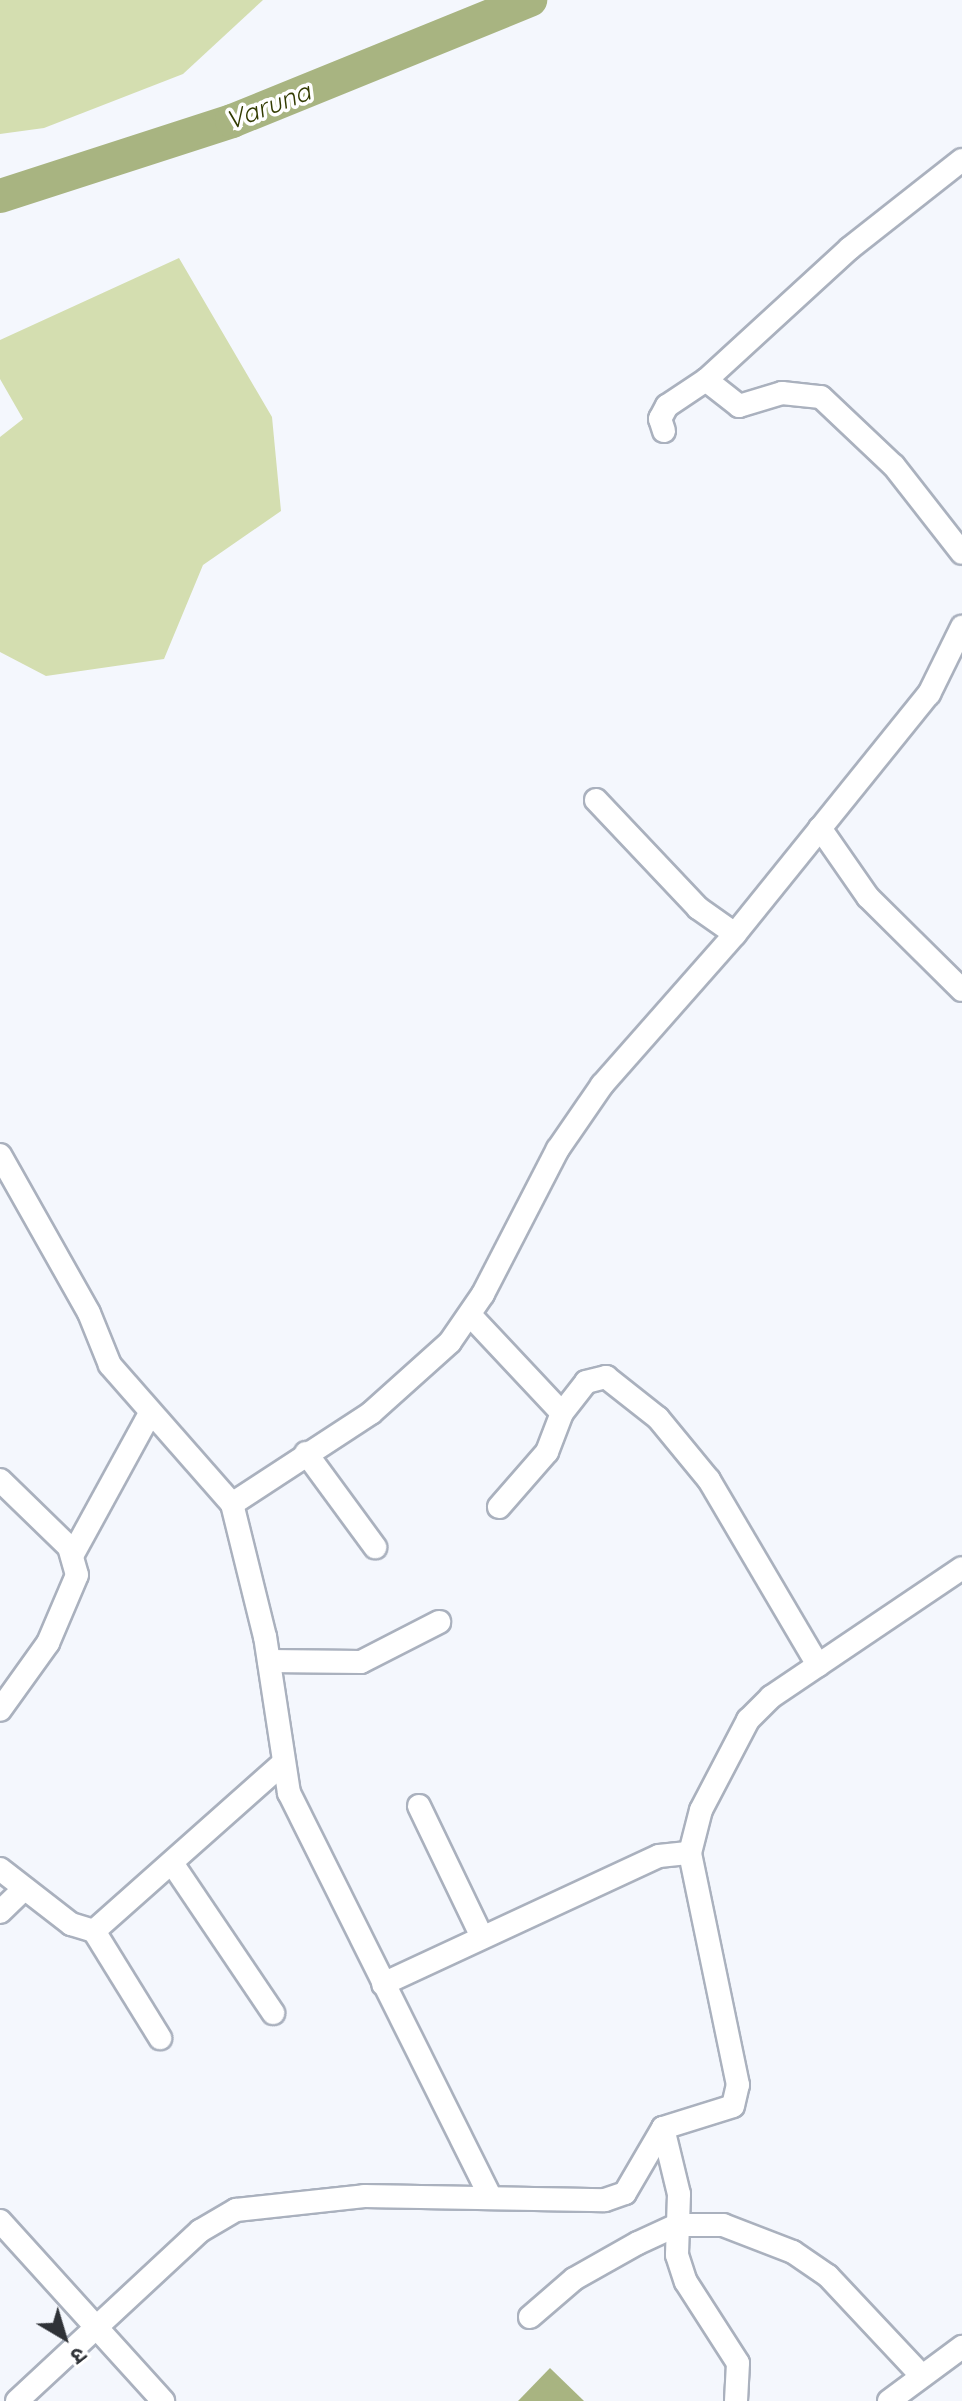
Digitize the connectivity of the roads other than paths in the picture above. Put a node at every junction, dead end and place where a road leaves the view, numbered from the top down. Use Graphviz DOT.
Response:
graph roads {
  1 [pos="962,160"];
  2 [pos="706,380"];
  3 [pos="664,431"];
  4 [pos="962,553"];
  5 [pos="962,627"];
  6 [pos="596,800"];
  7 [pos="820,828"];
  8 [pos="735,934"];
  9 [pos="962,990"];
  10 [pos="0,1155"];
  11 [pos="470,1315"];
  12 [pos="562,1413"];
  13 [pos="149,1415"];
  14 [pos="306,1453"];
  15 [pos="0,1480"];
  16 [pos="232,1504"];
  17 [pos="499,1507"];
  18 [pos="375,1547"];
  19 [pos="73,1554"];
  20 [pos="962,1568"];
  21 [pos="439,1622"];
  22 [pos="269,1661"];
  23 [pos="818,1665"];
  24 [pos="0,1710"];
  25 [pos="283,1763"];
  26 [pos="419,1806"];
  27 [pos="690,1853"];
  28 [pos="172,1863"];
  29 [pos="0,1869"];
  30 [pos="24,1889"];
  31 [pos="0,1912"];
  32 [pos="94,1931"];
  33 [pos="482,1937"];
  34 [pos="383,1984"];
  35 [pos="273,2013"];
  36 [pos="160,2038"];
  37 [pos="663,2128"];
  38 [pos="490,2196"];
  39 [pos="0,2221"];
  40 [pos="677,2225"];
  41 [pos="530,2317"];
  42 [pos="98,2324"];
  43 [pos="962,2347"];
  44 [pos="922,2376"];
  45 [pos="17,2401"];
  46 [pos="163,2401"];
  47 [pos="736,2401"];
  48 [pos="889,2401"];
  1 -- 2 [label="street"];
  2 -- 3 [label="street"];
  2 -- 4 [label="street"];
  5 -- 7 [label="street"];
  6 -- 8 [label="street"];
  7 -- 8 [label="street"];
  7 -- 9 [label="street"];
  8 -- 11 [label="street"];
  10 -- 13 [label="street"];
  11 -- 12 [label="street"];
  11 -- 14 [label="street"];
  12 -- 17 [label="street"];
  12 -- 23 [label="street"];
  13 -- 16 [label="street"];
  13 -- 19 [label="street"];
  14 -- 16 [label="street"];
  14 -- 18 [label="street"];
  15 -- 19 [label="street"];
  16 -- 22 [label="street"];
  19 -- 24 [label="street"];
  20 -- 23 [label="street"];
  21 -- 22 [label="street"];
  22 -- 25 [label="street"];
  23 -- 27 [label="street"];
  25 -- 28 [label="street"];
  25 -- 34 [label="street"];
  26 -- 33 [label="street"];
  27 -- 33 [label="street"];
  27 -- 37 [label="street"];
  28 -- 32 [label="street"];
  28 -- 35 [label="street"];
  29 -- 30 [label="street"];
  30 -- 31 [label="street"];
  30 -- 32 [label="street"];
  32 -- 36 [label="street"];
  33 -- 34 [label="street"];
  34 -- 38 [label="street"];
  37 -- 38 [label="street"];
  37 -- 40 [label="street"];
  38 -- 42 [label="street"];
  39 -- 42 [label="street"];
  40 -- 41 [label="street"];
  40 -- 44 [label="street"];
  40 -- 47 [label="street"];
  42 -- 45 [label="street"];
  42 -- 46 [label="street"];
  43 -- 44 [label="street"];
  44 -- 48 [label="street"];
}
